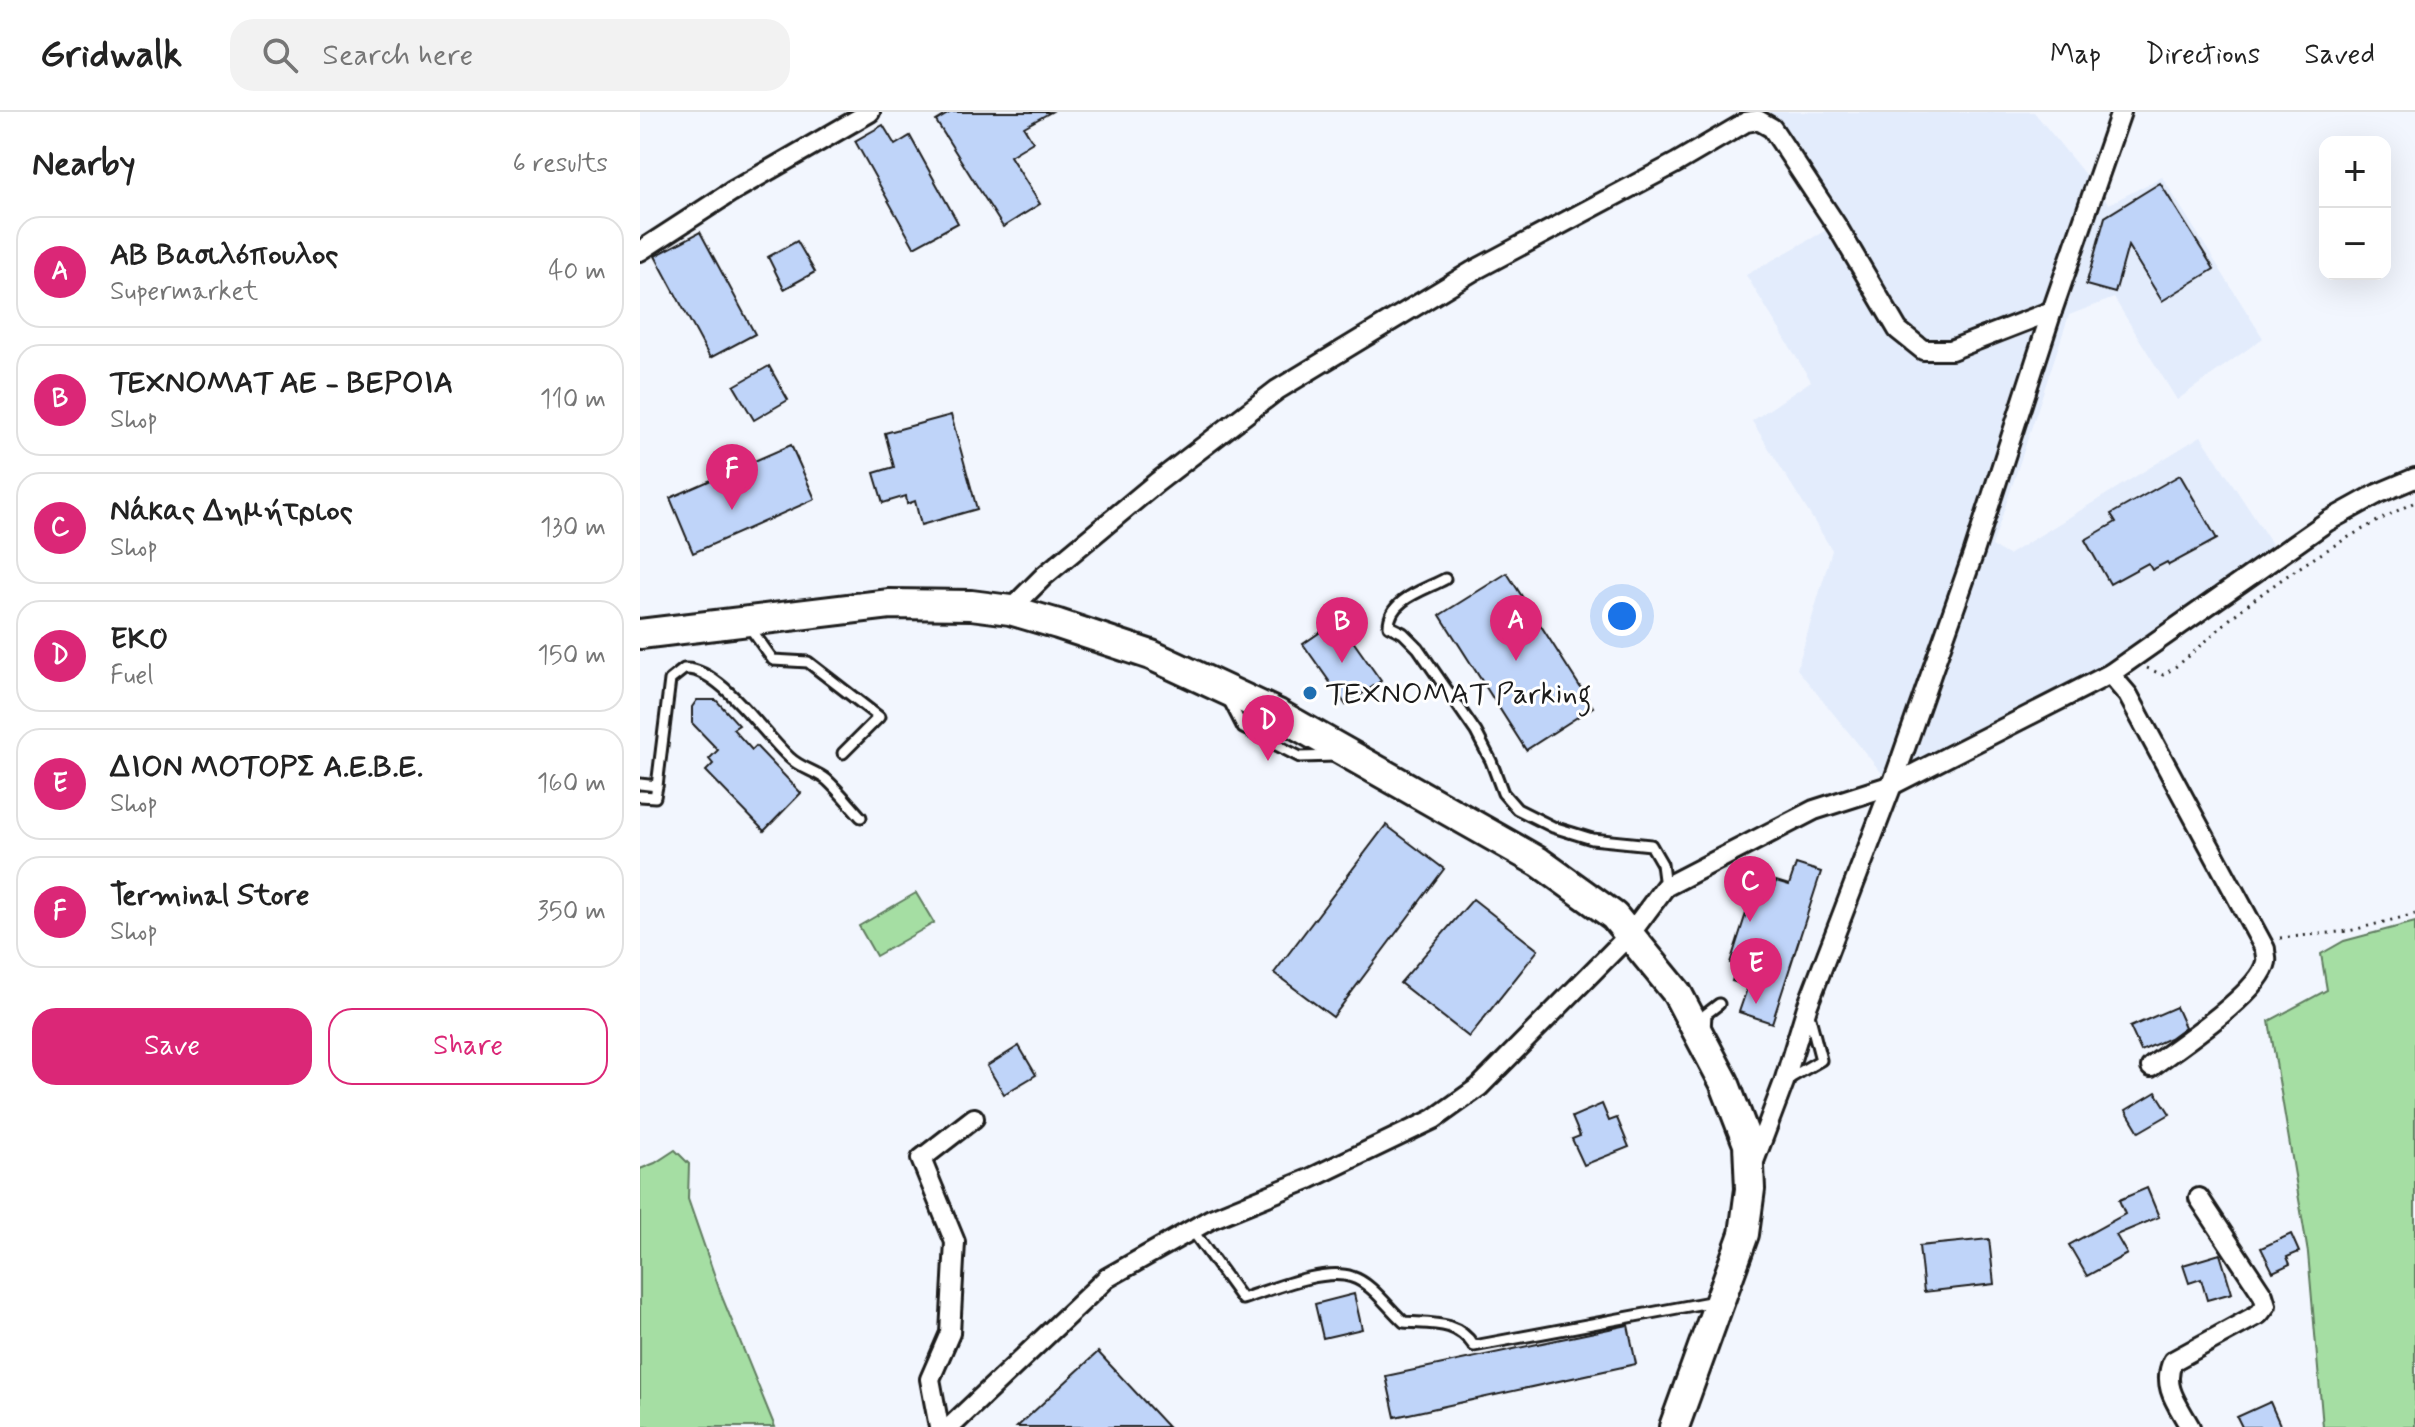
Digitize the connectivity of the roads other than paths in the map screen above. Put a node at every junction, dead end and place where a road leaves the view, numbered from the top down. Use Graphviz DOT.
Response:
graph roads {
  1 [pos="870,112"];
  2 [pos="2121,112"];
  3 [pos="640,251"];
  4 [pos="2052,311"];
  5 [pos="2415,478"];
  6 [pos="1445,579"];
  7 [pos="1010,610"];
  8 [pos="746,622"];
  9 [pos="640,634"];
  10 [pos="2110,674"];
  11 [pos="843,753"];
  12 [pos="640,784"];
  13 [pos="1892,785"];
  14 [pos="657,786"];
  15 [pos="640,796"];
  16 [pos="861,817"];
  17 [pos="1665,887"];
  18 [pos="1630,934"];
  19 [pos="1719,1004"];
  20 [pos="1807,1007"];
  21 [pos="1705,1041"];
  22 [pos="2151,1067"];
  23 [pos="1784,1082"];
  24 [pos="974,1118"];
  25 [pos="1751,1170"];
  26 [pos="2199,1198"];
  27 [pos="1192,1230"];
  28 [pos="1722,1300"];
  29 [pos="939,1427"];
  30 [pos="950,1427"];
  31 [pos="1674,1427"];
  32 [pos="2190,1427"];
  1 -- 3 [label="street"];
  2 -- 4 [label="street"];
  4 -- 7 [label="street"];
  4 -- 13 [label="street"];
  5 -- 10 [label="street"];
  6 -- 17 [label="lane"];
  7 -- 8 [label="main road"];
  7 -- 18 [label="main road"];
  8 -- 9 [label="main road"];
  8 -- 11 [label="lane"];
  10 -- 13 [label="street"];
  10 -- 22 [label="street"];
  12 -- 14 [label="lane"];
  13 -- 17 [label="street"];
  13 -- 20 [label="street"];
  14 -- 15 [label="lane"];
  14 -- 16 [label="lane"];
  17 -- 18 [label="street"];
  18 -- 21 [label="main road"];
  18 -- 27 [label="street"];
  19 -- 21 [label="lane"];
  20 -- 23 [label="street"];
  20 -- 23 [label="lane"];
  21 -- 25 [label="main road"];
  23 -- 25 [label="street"];
  24 -- 29 [label="street"];
  25 -- 28 [label="main road"];
  26 -- 32 [label="street"];
  27 -- 28 [label="lane"];
  27 -- 30 [label="street"];
  28 -- 31 [label="main road"];
}
